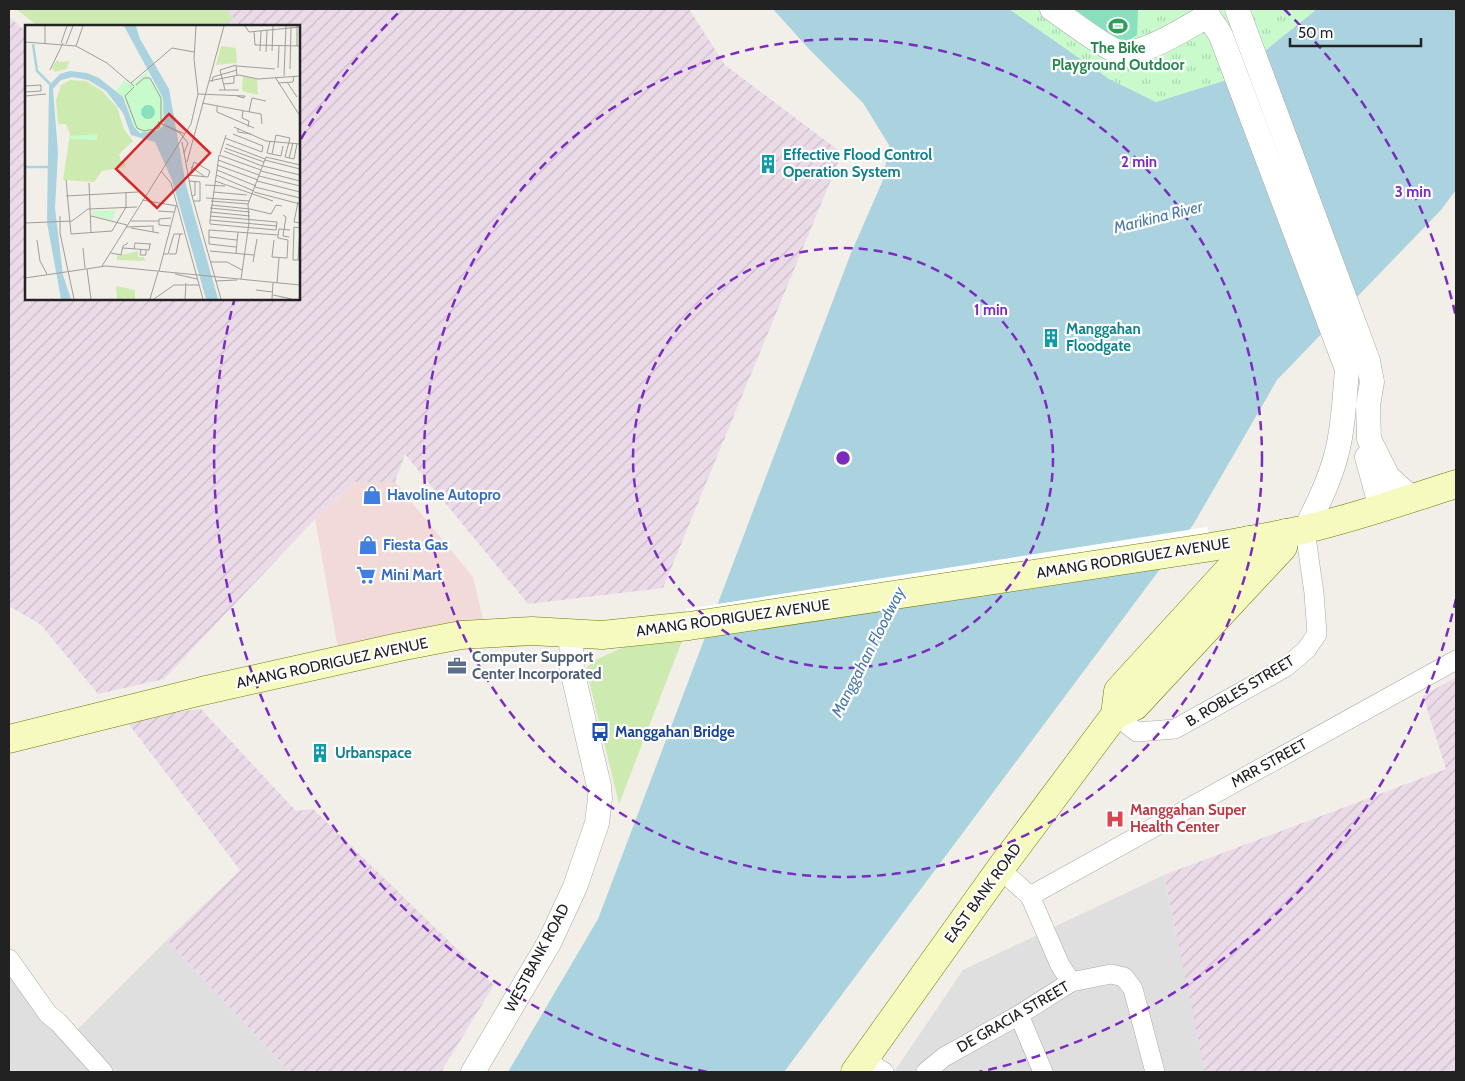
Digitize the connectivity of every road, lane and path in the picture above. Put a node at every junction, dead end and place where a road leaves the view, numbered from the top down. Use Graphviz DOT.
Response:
graph roads {
  1 [pos="1052,9"];
  2 [pos="1241,20"];
  3 [pos="1212,22"];
  4 [pos="1358,365"];
  5 [pos="1339,444"];
  6 [pos="1368,448"];
  7 [pos="1456,484"];
  8 [pos="1411,498"];
  9 [pos="1382,508"];
  10 [pos="1295,532"];
  11 [pos="1249,540"];
  12 [pos="571,634"];
  13 [pos="1456,660"];
  14 [pos="1114,715"];
  15 [pos="9,739"];
  16 [pos="1000,869"];
  17 [pos="1030,896"];
  18 [pos="9,959"];
  19 [pos="1070,982"];
  20 [pos="1019,1015"];
  21 [pos="868,1068"];
  22 [pos="103,1072"];
  23 [pos="474,1072"];
  24 [pos="926,1072"];
  25 [pos="1043,1072"];
  26 [pos="1155,1072"];
  1 -- 3 [label="street"];
  2 -- 3 [label="street"];
  2 -- 4 [label="street"];
  3 -- 4 [label="street"];
  4 -- 5 [label="street"];
  4 -- 6 [label="street"];
  5 -- 6 [label="street"];
  5 -- 10 [label="street"];
  6 -- 8 [label="street"];
  6 -- 9 [label="street"];
  7 -- 8 [label="main road, AMANG RODRIGUEZ AVENUE"];
  8 -- 9 [label="main road, AMANG RODRIGUEZ AVENUE"];
  9 -- 10 [label="main road, AMANG RODRIGUEZ AVENUE"];
  10 -- 11 [label="main road, AMANG RODRIGUEZ AVENUE"];
  10 -- 14 [label="main road, EAST BANK ROAD"];
  10 -- 14 [label="street, B. ROBLES STREET"];
  11 -- 12 [label="main road, AMANG RODRIGUEZ AVENUE"];
  11 -- 14 [label="main road, EAST BANK ROAD"];
  12 -- 15 [label="main road, AMANG RODRIGUEZ AVENUE"];
  12 -- 23 [label="street, WESTBANK ROAD"];
  13 -- 17 [label="street, MRR STREET"];
  14 -- 16 [label="main road, EAST BANK ROAD"];
  16 -- 17 [label="street"];
  16 -- 21 [label="main road, EAST BANK ROAD"];
  17 -- 19 [label="street"];
  18 -- 22 [label="street"];
  19 -- 20 [label="street, DE GRACIA STREET"];
  19 -- 26 [label="street, DE GRACIA STREET"];
  20 -- 24 [label="street, DE GRACIA STREET"];
  20 -- 25 [label="street"];
}
